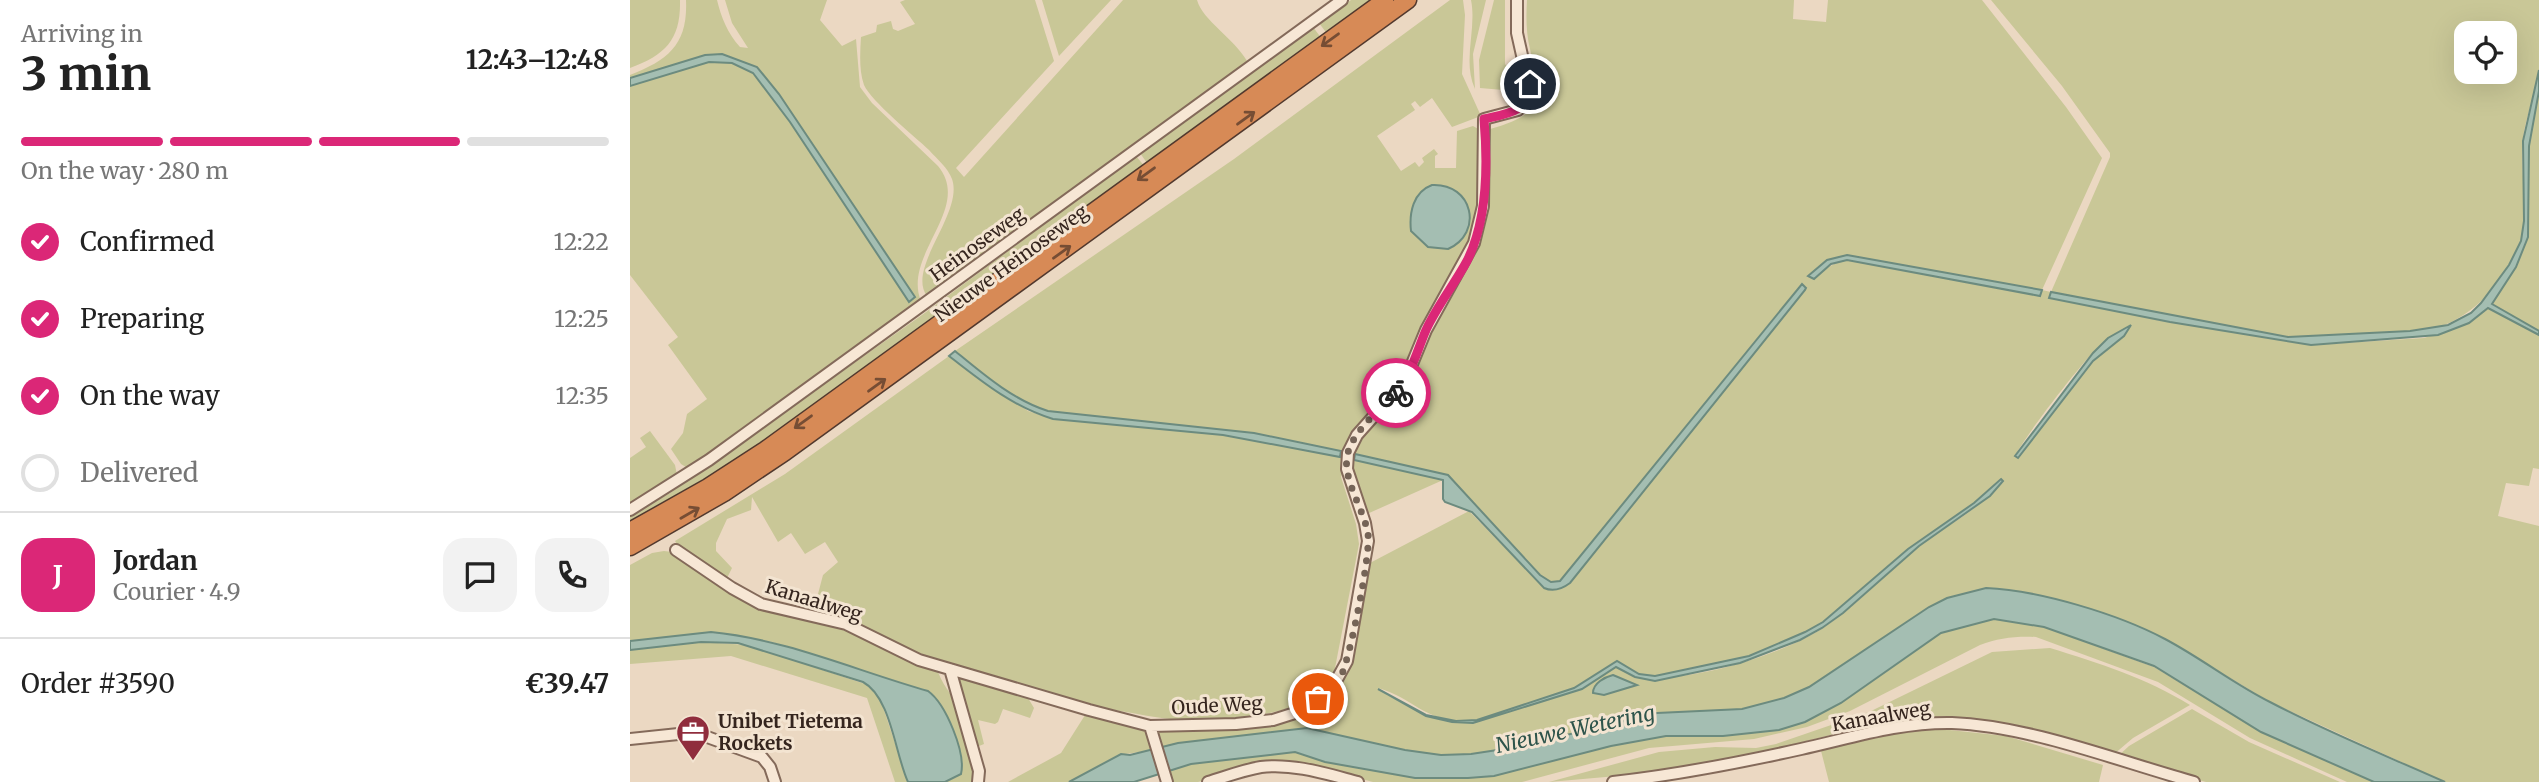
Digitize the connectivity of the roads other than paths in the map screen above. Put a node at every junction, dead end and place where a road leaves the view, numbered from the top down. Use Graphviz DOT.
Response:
graph roads {
  1 [pos="1342,0"];
  2 [pos="1385,0"];
  3 [pos="1408,0"];
  4 [pos="1517,0"];
  5 [pos="630,510"];
  6 [pos="630,531"];
  7 [pos="630,547"];
  8 [pos="676,550"];
  9 [pos="950,669"];
  10 [pos="1151,731"];
  11 [pos="630,739"];
  12 [pos="775,782"];
  13 [pos="978,782"];
  14 [pos="1167,782"];
  15 [pos="1208,782"];
  16 [pos="1357,782"];
  17 [pos="1613,782"];
  18 [pos="2194,782"];
  1 -- 5 [label="street, Heinoseweg"];
  2 -- 6 [label="highway, Nieuwe Heinoseweg, one-way"];
  7 -- 3 [label="highway, Nieuwe Heinoseweg, one-way"];
  4 -- 10 [label="street, Oude Weg"];
  8 -- 9 [label="street, Kanaalweg"];
  9 -- 10 [label="street, Kanaalweg"];
  9 -- 13 [label="street"];
  10 -- 14 [label="street"];
  11 -- 12 [label="street"];
  15 -- 16 [label="street"];
  17 -- 18 [label="street, Kanaalweg"];
}
